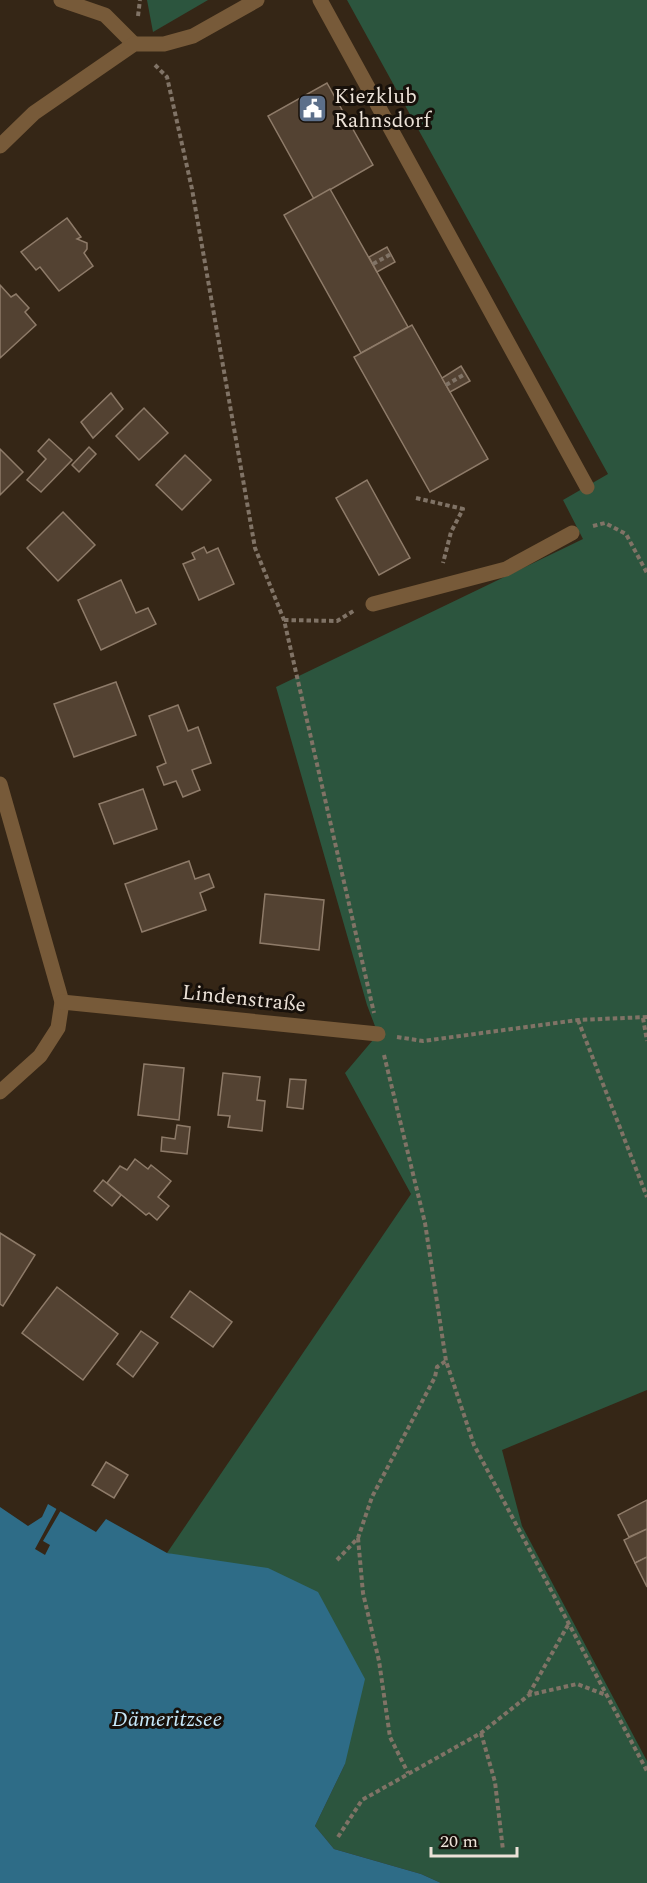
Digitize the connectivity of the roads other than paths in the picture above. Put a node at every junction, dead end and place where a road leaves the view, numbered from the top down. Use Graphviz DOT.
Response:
graph roads {
  1 [pos="61,0"];
  2 [pos="256,0"];
  3 [pos="320,0"];
  4 [pos="134,44"];
  5 [pos="0,146"];
  6 [pos="587,486"];
  7 [pos="572,532"];
  8 [pos="373,604"];
  9 [pos="0,784"];
  10 [pos="62,1002"];
  11 [pos="378,1034"];
  12 [pos="0,1092"];
  1 -- 4 [label="street"];
  2 -- 4 [label="street"];
  3 -- 6 [label="street"];
  4 -- 5 [label="street"];
  7 -- 8 [label="street"];
  9 -- 10 [label="street"];
  10 -- 11 [label="street, Lindenstraße"];
  10 -- 12 [label="street"];
}
